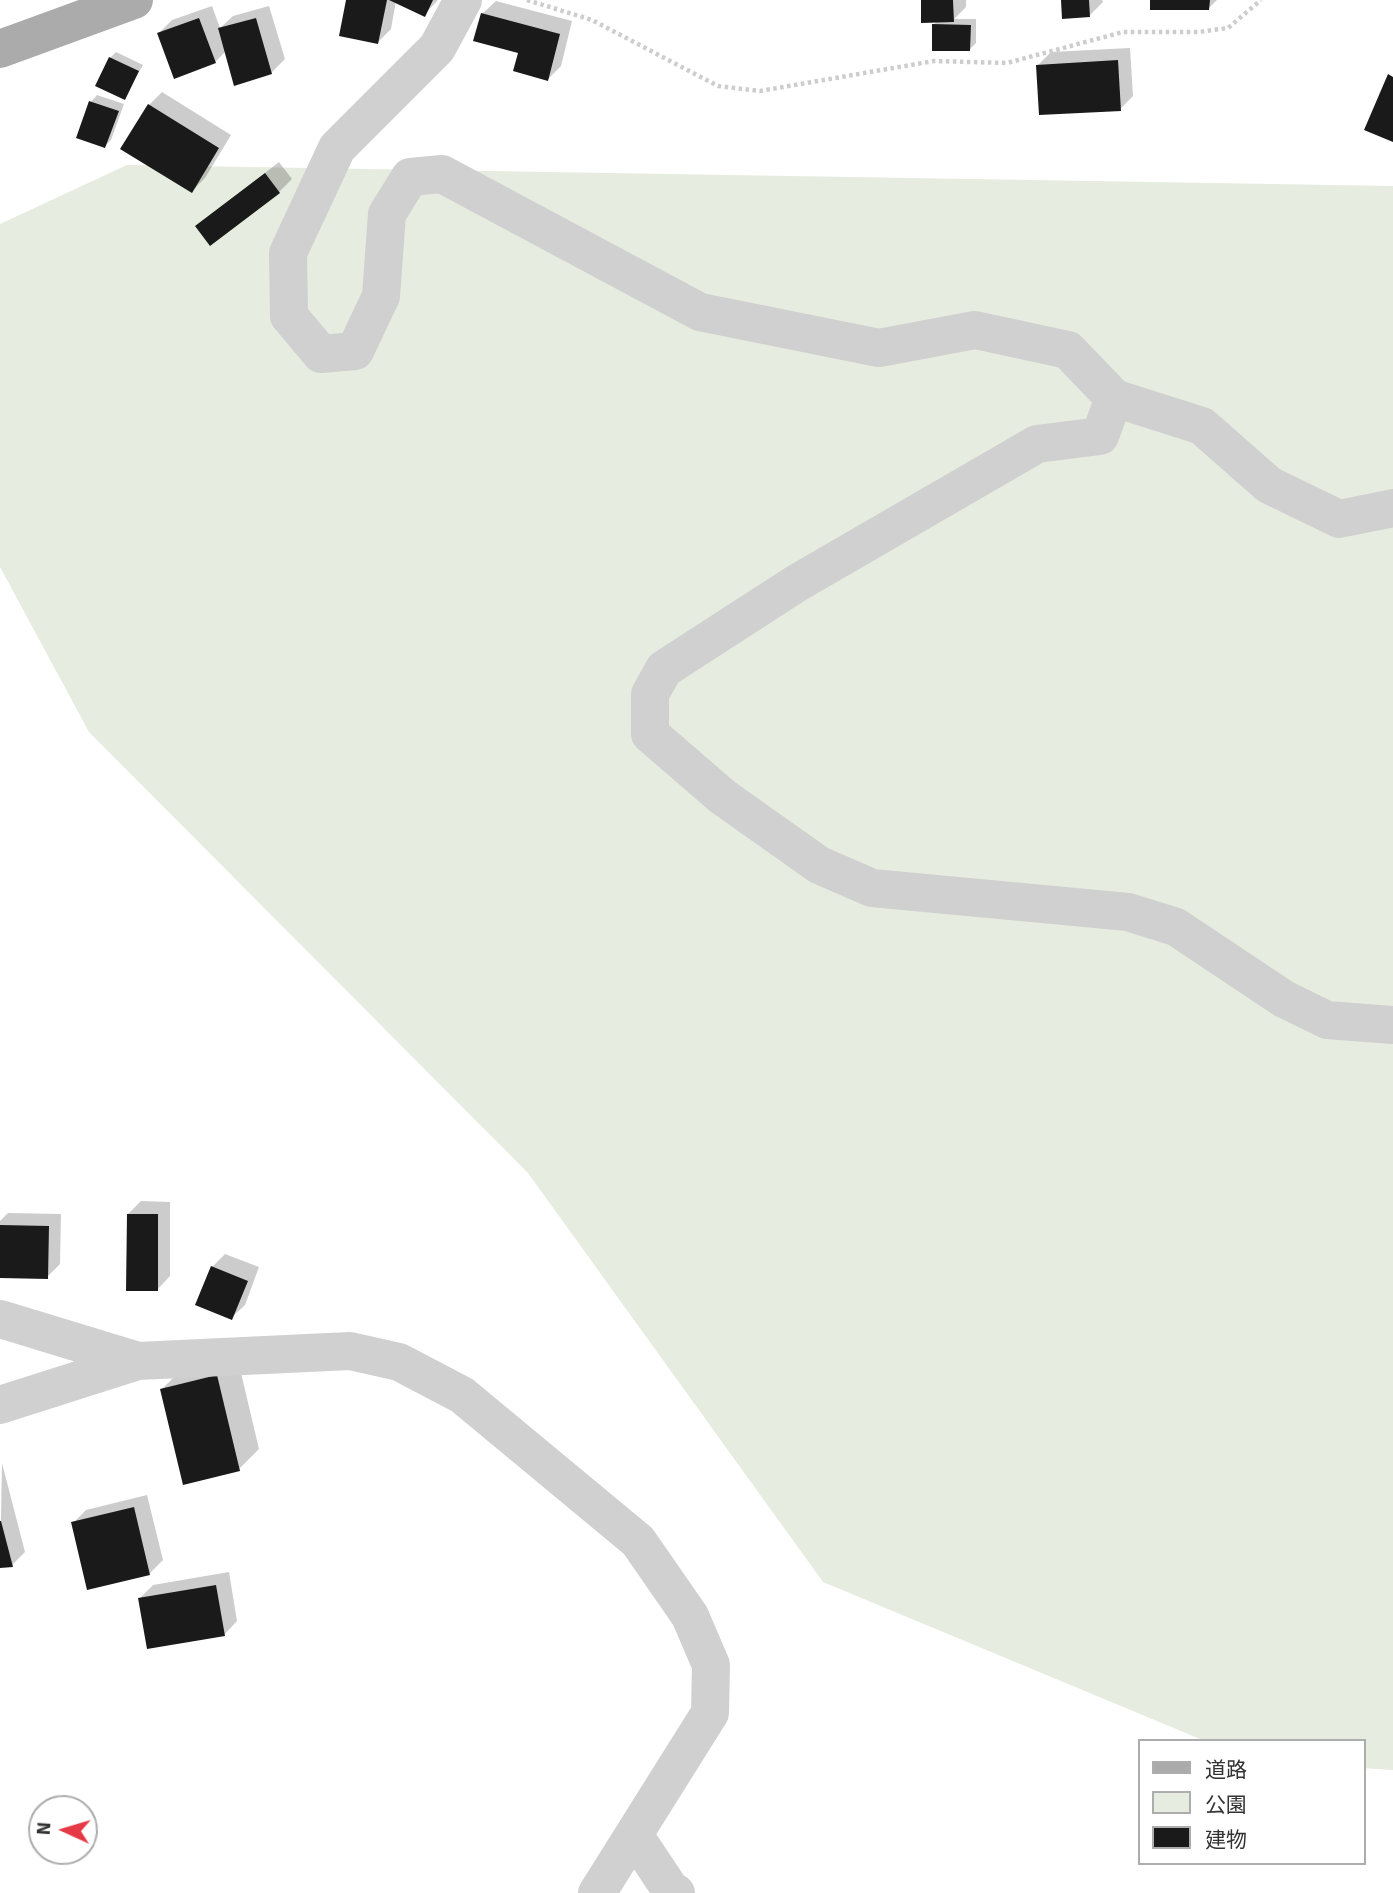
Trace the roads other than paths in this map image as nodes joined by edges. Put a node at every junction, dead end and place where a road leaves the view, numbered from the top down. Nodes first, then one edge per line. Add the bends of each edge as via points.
1 (134, 0) edge
2 (463, 0) edge
3 (0, 49) edge
4 (1114, 398) junction
5 (1393, 508) edge
6 (1393, 1025) edge
7 (0, 1319) edge
8 (138, 1361) junction
9 (0, 1405) edge
10 (634, 1835) junction
11 (597, 1893) edge
12 (676, 1893) edge

1 - 3 main road
2 - 4 street via 437,48 337,148 288,253 289,316 321,354 355,351 381,296 387,214 410,177 442,174 700,312 879,348 975,330 1068,350
4 - 5 street via 1202,426 1269,485 1339,519
4 - 6 street via 1100,436 1037,444 797,583 664,669 650,694 650,734 723,797 818,865 872,888 1128,912 1176,927 1284,999 1327,1020
7 - 8 street
8 - 9 street
8 - 10 street via 350,1351 399,1362 462,1395 638,1541 690,1616 711,1665 710,1713
10 - 11 street
10 - 12 street

